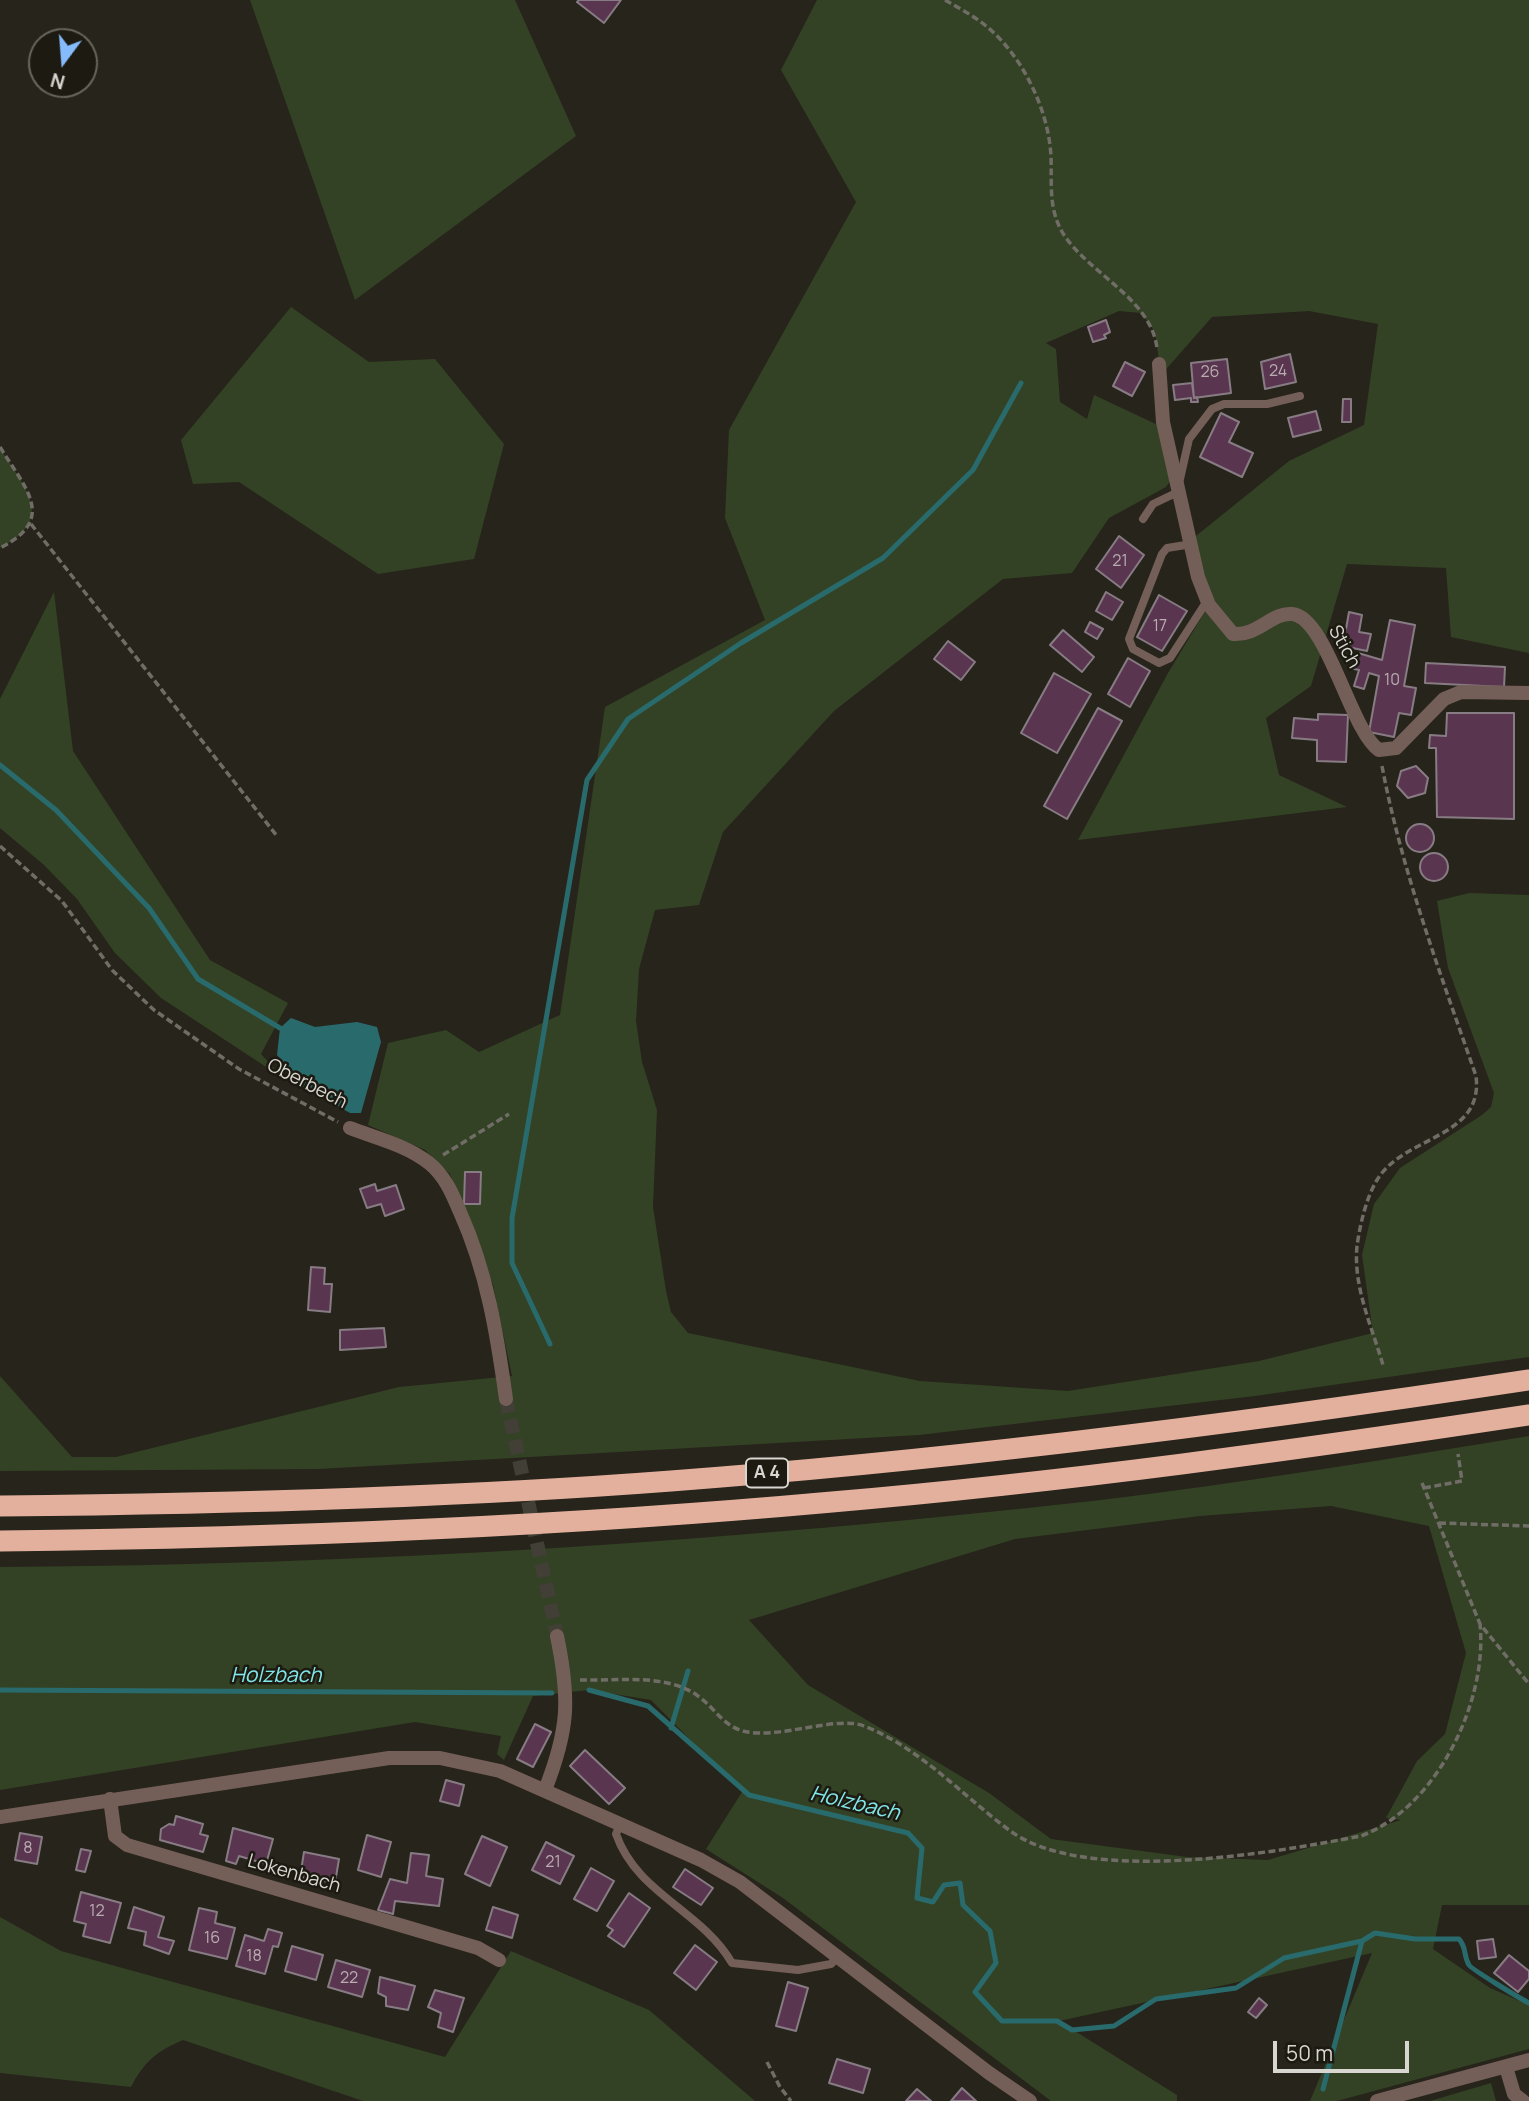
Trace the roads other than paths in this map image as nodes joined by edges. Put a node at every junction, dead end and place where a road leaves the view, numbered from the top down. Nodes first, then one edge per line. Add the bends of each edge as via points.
1 (1159, 364) road end
2 (1300, 396) dead end
3 (1178, 489) junction
4 (1143, 519) dead end
5 (1192, 544) junction
6 (1207, 601) junction
7 (1529, 693) edge
8 (350, 1128) road end
9 (1529, 1380) edge
10 (506, 1399) tunnel mouth
11 (1529, 1415) edge
12 (0, 1506) edge
13 (0, 1541) edge
14 (556, 1636) tunnel mouth
15 (545, 1790) junction
16 (110, 1799) junction
17 (0, 1817) edge
18 (620, 1824) junction
19 (838, 1955) junction
20 (499, 1961) dead end
21 (1529, 2060) edge
22 (1506, 2067) junction
23 (1030, 2101) edge
24 (1377, 2101) edge
25 (1524, 2101) edge

1 - 3 street, Stich via 1163,422
2 - 3 lane via 1212,409 1189,439
3 - 4 lane via 1153,504
3 - 5 street, Stich
5 - 6 street, Stich
5 - 6 lane via 1167,548 1162,554 1129,639 1133,649 1159,663 1170,658
6 - 7 street, Stich via 1233,634 1246,635 1280,616 1292,614 1306,620 1345,688 1367,743 1379,750 1396,748 1444,698 1461,692
8 - 10 street, Oberbech via 402,1148 445,1178 474,1243 495,1322
9 - 12 highway, A 4 via 1250,1422 671,1481 213,1504
11 - 13 highway, A 4 via 1161,1467 821,1503 506,1526 215,1539
14 - 15 street via 566,1680 566,1724
15 - 16 street via 488,1767 419,1757
15 - 18 street
16 - 17 street
16 - 20 street, Lokenbach via 115,1836 127,1845 478,1948
18 - 19 street via 740,1882
18 - 19 lane via 619,1844 637,1869 671,1903 707,1928 732,1964 798,1970 831,1965
19 - 23 street
21 - 22 street
22 - 24 street
22 - 25 street via 1514,2094

